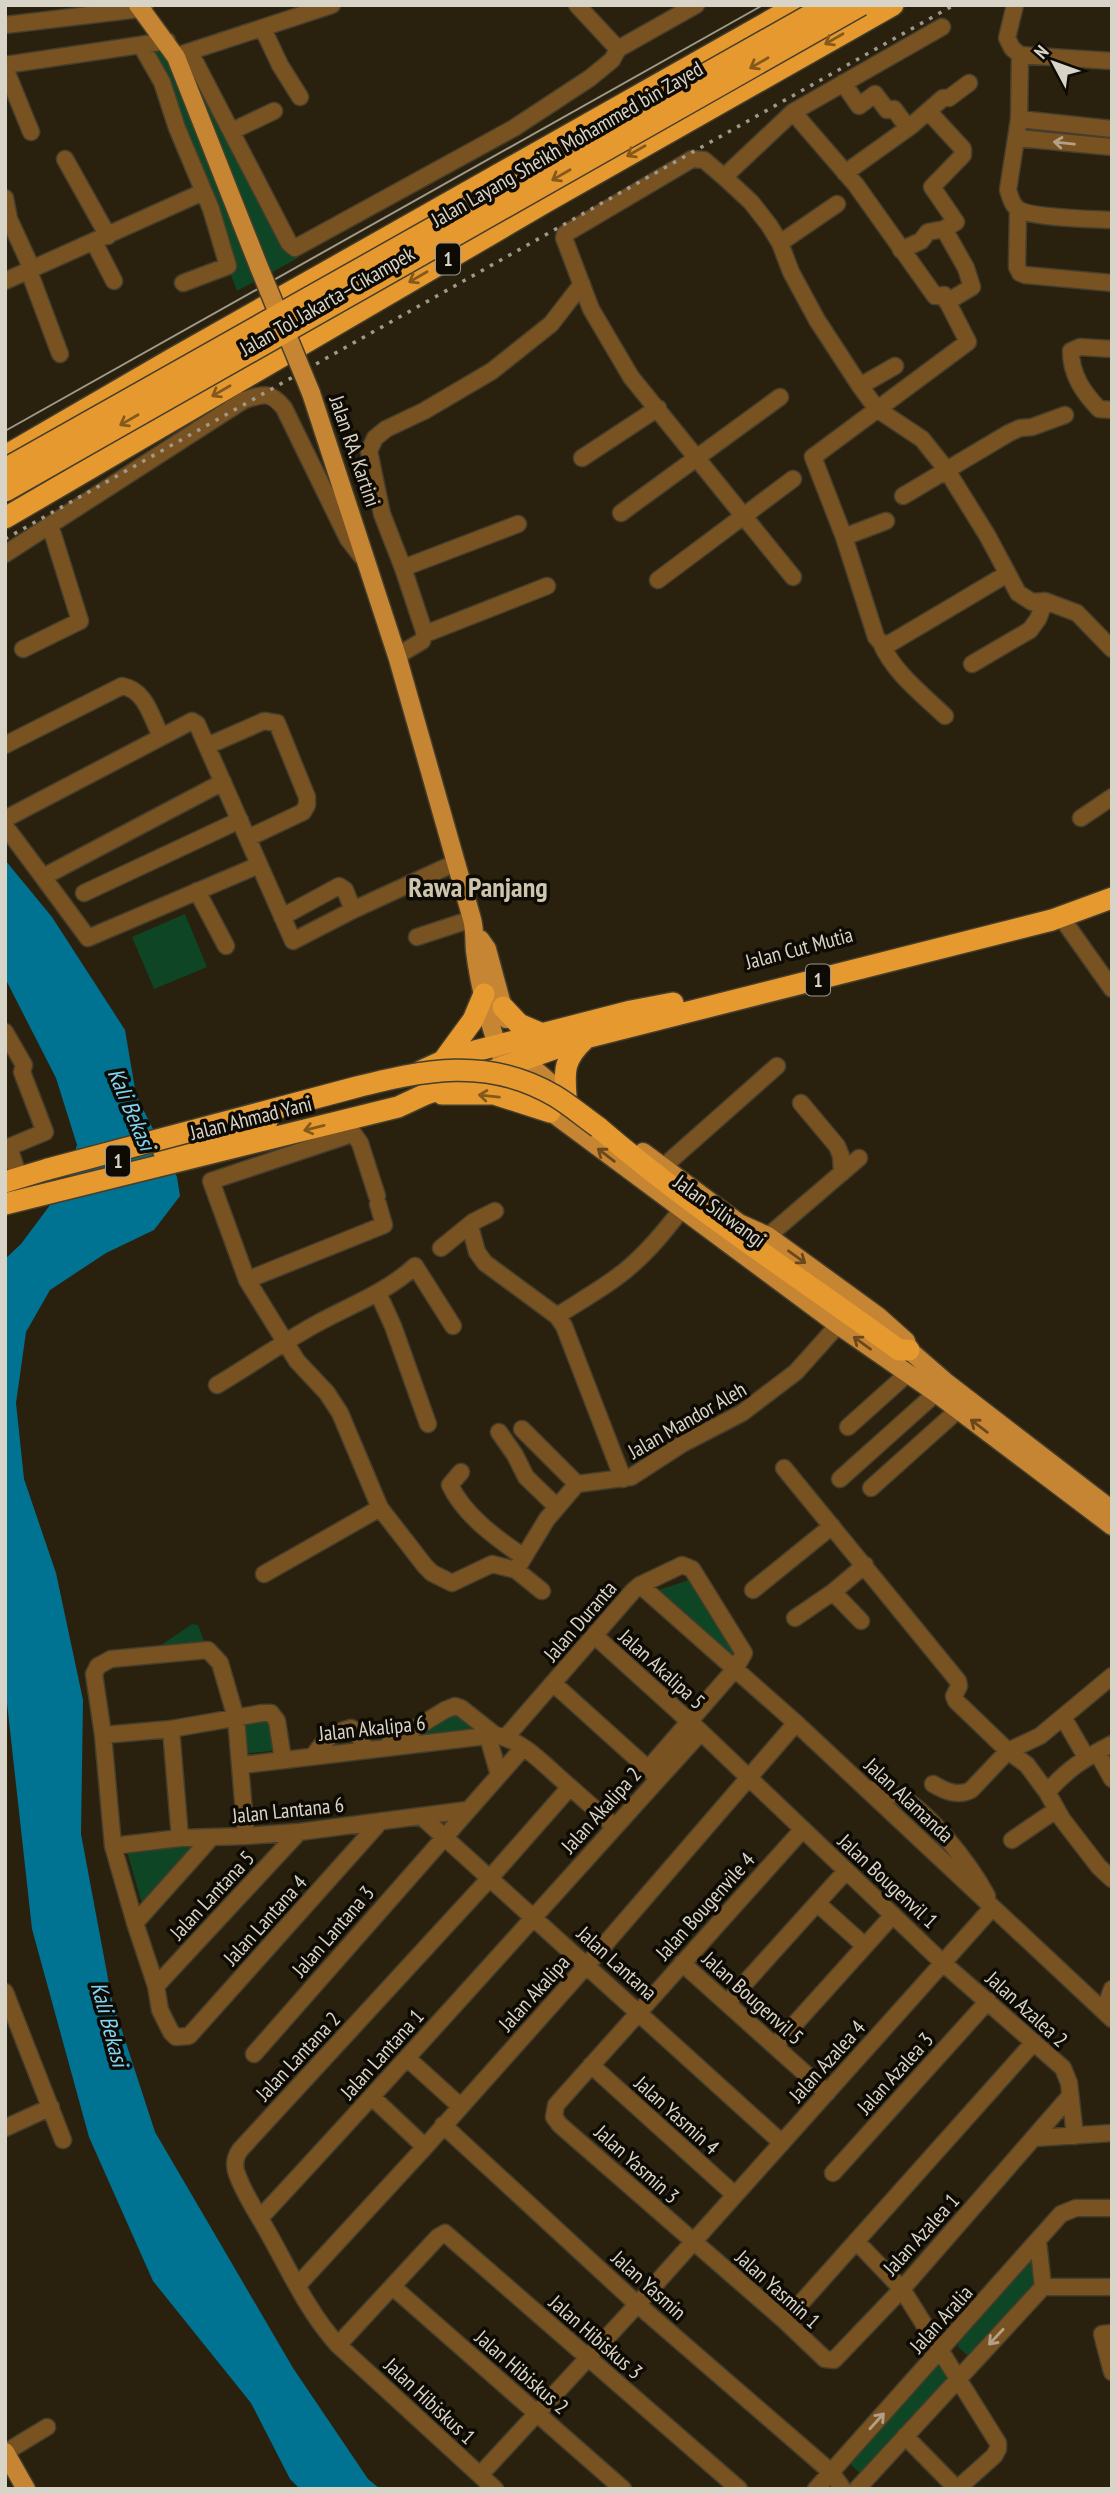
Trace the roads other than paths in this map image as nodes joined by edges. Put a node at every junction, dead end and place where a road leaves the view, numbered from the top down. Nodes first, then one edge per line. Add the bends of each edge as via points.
1 (332, 5) edge
2 (577, 5) edge
3 (696, 5) edge
4 (798, 5) edge
5 (828, 5) edge
6 (861, 5) edge
7 (893, 5) edge
8 (1015, 5) edge
9 (141, 6) edge
10 (672, 11) edge
11 (5, 25) edge
12 (942, 27) dead end
13 (262, 29) junction
14 (142, 47) junction
15 (618, 49) junction
16 (178, 50) junction
17 (1020, 55) junction
18 (1112, 61) edge
19 (5, 67) edge
20 (844, 83) junction
21 (969, 83) dead end
22 (300, 97) dead end
23 (274, 111) dead end
24 (928, 111) junction
25 (793, 113) junction
26 (1019, 119) junction
27 (908, 128) junction
28 (1112, 129) edge
29 (232, 131) junction
30 (31, 132) dead end
31 (1017, 138) junction
32 (1112, 148) edge
33 (65, 159) dead end
34 (845, 173) junction
35 (724, 177) junction
36 (203, 192) junction
37 (5, 198) edge
38 (837, 204) dead end
39 (1018, 210) junction
40 (1112, 220) edge
41 (944, 229) junction
42 (101, 239) junction
43 (780, 243) junction
44 (901, 250) junction
45 (30, 270) junction
46 (5, 281) edge
47 (114, 281) dead end
48 (183, 283) dead end
49 (1112, 283) edge
50 (582, 284) junction
51 (947, 302) junction
52 (1112, 349) edge
53 (60, 355) dead end
54 (895, 366) dead end
55 (860, 386) junction
56 (780, 397) dead end
57 (658, 408) junction
58 (877, 409) junction
59 (1112, 410) edge
60 (1065, 415) dead end
61 (5, 456) edge
62 (582, 458) dead end
63 (696, 458) junction
64 (946, 468) junction
65 (5, 469) edge
66 (793, 479) dead end
67 (5, 491) edge
68 (903, 496) dead end
69 (621, 513) dead end
70 (743, 516) junction
71 (5, 518) edge
72 (886, 521) dead end
73 (518, 524) dead end
74 (50, 525) junction
75 (844, 537) junction
76 (5, 554) edge
77 (404, 568) junction
78 (371, 569) junction
79 (1007, 574) junction
80 (793, 577) dead end
81 (658, 580) dead end
82 (547, 586) dead end
83 (1045, 601) junction
84 (425, 634) junction
85 (881, 643) junction
86 (23, 649) dead end
87 (1112, 649) edge
88 (397, 656) junction
89 (972, 664) dead end
90 (944, 716) dead end
91 (161, 736) junction
92 (5, 745) edge
93 (207, 746) junction
94 (223, 782) junction
95 (1112, 797) edge
96 (1082, 818) dead end
97 (5, 819) edge
98 (240, 820) junction
99 (5, 826) edge
100 (248, 838) junction
101 (455, 863) junction
102 (259, 865) junction
103 (43, 877) junction
104 (1112, 889) edge
105 (198, 891) junction
106 (84, 893) dead end
107 (1112, 898) edge
108 (353, 910) junction
109 (282, 917) junction
110 (1061, 917) junction
111 (474, 926) junction
112 (417, 937) dead end
113 (226, 946) dead end
114 (1112, 989) edge
115 (484, 994) junction
116 (503, 1007) junction
117 (5, 1032) edge
118 (542, 1034) junction
119 (586, 1038) junction
120 (505, 1043) junction
121 (443, 1061) junction
122 (515, 1063) junction
123 (777, 1066) dead end
124 (426, 1094) junction
125 (570, 1099) junction
126 (801, 1104) dead end
127 (553, 1114) junction
128 (348, 1126) junction
129 (190, 1151) junction
130 (859, 1158) dead end
131 (663, 1167) junction
132 (842, 1173) junction
133 (48, 1180) junction
134 (10, 1183) edge
135 (5, 1204) edge
136 (681, 1210) junction
137 (495, 1212) dead end
138 (470, 1226) junction
139 (768, 1236) junction
140 (441, 1248) dead end
141 (247, 1280) junction
142 (378, 1293) junction
143 (557, 1316) junction
144 (838, 1325) junction
145 (453, 1326) dead end
146 (286, 1342) junction
147 (909, 1350) junction
148 (906, 1375) junction
149 (217, 1385) dead end
150 (941, 1388) junction
151 (958, 1410) junction
152 (428, 1424) dead end
153 (848, 1427) dead end
154 (523, 1429) dead end
155 (499, 1432) dead end
156 (784, 1468) dead end
157 (461, 1472) dead end
158 (623, 1479) junction
159 (840, 1479) dead end
160 (577, 1484) junction
161 (871, 1488) dead end
162 (1106, 1506) edge
163 (557, 1507) junction
164 (380, 1508) junction
165 (832, 1526) junction
166 (1112, 1526) edge
167 (520, 1564) junction
168 (865, 1565) junction
169 (264, 1574) dead end
170 (640, 1585) junction
171 (753, 1590) dead end
172 (542, 1591) dead end
173 (832, 1592) junction
174 (795, 1618) dead end
175 (862, 1622) dead end
176 (594, 1636) junction
177 (744, 1650) joint
178 (735, 1669) junction
179 (1112, 1676) edge
180 (554, 1684) junction
181 (1063, 1717) junction
182 (236, 1718) junction
183 (796, 1723) junction
184 (695, 1727) junction
185 (171, 1729) junction
186 (103, 1735) junction
187 (496, 1736) junction
188 (386, 1747) junction
189 (523, 1748) junction
190 (365, 1749) junction
191 (1008, 1751) junction
192 (1098, 1751) edge
193 (314, 1755) junction
194 (283, 1759) junction
195 (242, 1765) junction
196 (653, 1774) junction
197 (499, 1775) junction
198 (748, 1778) junction
199 (1112, 1779) edge
200 (933, 1784) dead end
201 (570, 1787) junction
202 (1047, 1792) junction
203 (467, 1810) junction
204 (1056, 1810) junction
205 (422, 1816) junction
206 (381, 1821) junction
207 (348, 1826) junction
208 (614, 1826) junction
209 (803, 1829) junction
210 (299, 1832) junction
211 (270, 1835) junction
212 (246, 1836) junction
213 (444, 1836) junction
214 (180, 1838) junction
215 (211, 1838) junction
216 (1012, 1840) dead end
217 (113, 1846) junction
218 (357, 1849) junction
219 (280, 1852) junction
220 (846, 1871) junction
221 (490, 1878) junction
222 (1112, 1879) edge
223 (818, 1904) junction
224 (992, 1908) junction
225 (893, 1915) junction
226 (534, 1917) junction
227 (135, 1923) junction
228 (865, 1946) junction
229 (682, 1963) junction
230 (943, 1963) junction
231 (587, 1965) junction
232 (156, 1986) junction
233 (5, 1992) edge
234 (1089, 1999) junction
235 (1110, 1999) edge
236 (988, 2001) junction
237 (727, 2003) junction
238 (639, 2012) junction
239 (1112, 2019) edge
240 (1034, 2042) junction
241 (775, 2046) junction
242 (254, 2054) dead end
243 (407, 2058) junction
244 (591, 2065) junction
245 (827, 2092) junction
246 (1070, 2096) junction
247 (372, 2098) junction
248 (51, 2106) junction
249 (460, 2106) junction
250 (554, 2117) joint
251 (443, 2126) junction
252 (5, 2128) edge
253 (1112, 2133) edge
254 (1075, 2136) junction
255 (1035, 2138) junction
256 (63, 2140) dead end
257 (782, 2143) junction
258 (425, 2147) junction
259 (832, 2172) dead end
260 (735, 2195) junction
261 (1112, 2208) edge
262 (260, 2218) junction
263 (856, 2241) junction
264 (1038, 2241) junction
265 (693, 2242) junction
266 (298, 2285) junction
267 (393, 2287) junction
268 (1042, 2287) junction
269 (1112, 2287) edge
270 (902, 2288) junction
271 (637, 2304) junction
272 (785, 2321) junction
273 (1112, 2333) edge
274 (338, 2345) junction
275 (940, 2351) junction
276 (588, 2358) junction
277 (838, 2358) joint
278 (1112, 2372) edge
279 (959, 2377) junction
280 (537, 2413) junction
281 (47, 2427) dead end
282 (905, 2436) junction
283 (5, 2452) edge
284 (831, 2472) junction
285 (480, 2475) junction
286 (728, 2485) edge
287 (26, 2489) edge
288 (495, 2489) edge
289 (623, 2489) edge
290 (816, 2489) edge
291 (843, 2489) edge
292 (857, 2489) edge
293 (957, 2489) edge

1 - 13 street
2 - 15 street
3 - 10 street
4 - 61 highway, Jalan Tol Jakarta–Cikampek / 1
5 - 65 highway, Jalan Layang Sheikh Mohammed bin Zayed / 1, bridge
6 -> 67 highway, Jalan Layang Sheikh Mohammed bin Zayed / 1, bridge
7 -> 71 highway, Jalan Tol Jakarta–Cikampek / 1
8 - 17 street via 1007,38
9 - 11 street
9 - 16 main road, Jalan RA. Kartini
10 - 15 street
12 - 20 street
13 - 16 street
13 - 22 street
14 - 16 street
14 - 19 street
14 - 36 street via 162,82
15 - 29 street via 601,69 514,128 295,248
16 - 29 street
16 - 78 main road, Jalan RA. Kartini, bridge via 259,267 312,393
17 - 18 street
17 - 26 street
19 - 30 street
20 - 25 street
20 - 27 street via 859,106 875,94
21 - 24 street
23 - 29 street
24 - 27 street
24 - 41 street via 963,149 963,155 932,187 956,222
25 - 34 street
25 - 35 street
26 - 28 street
26 - 31 street
27 - 34 street
32 -> 31 street
31 - 39 street via 1008,190
33 - 42 street
34 - 44 street
35 - 43 street via 751,202
35 - 50 street via 704,160 692,159 565,234
36 - 42 street
36 - 48 street via 228,266
37 - 45 street
38 - 43 street
39 - 40 street
39 - 49 street via 1020,272
41 - 44 street via 928,232 921,241
41 - 51 street via 972,287
42 - 45 street
42 - 47 street
43 - 55 street via 817,320
44 - 51 street via 934,296 944,295
45 - 46 street
45 - 53 street
50 - 57 street via 591,309 631,377
50 - 77 street via 551,324 492,371 375,438 369,451 382,514
51 - 58 street via 968,342
52 - 59 street via 1080,347 1071,351 1082,391 1099,409
54 - 55 street
55 - 58 street
56 - 63 street
57 - 62 street
57 - 63 street
58 - 64 street via 922,439
58 - 75 street via 813,457
60 - 64 street via 1020,428
63 - 69 street
63 - 70 street
64 - 68 street
64 - 79 street
66 - 70 street
70 - 80 street
70 - 81 street
72 - 75 street
73 - 77 street
74 - 76 street
74 - 78 street via 244,400 263,394 276,398 284,408 348,538
74 - 86 street via 80,621
75 - 85 street
77 - 84 street
78 - 88 main road, Jalan RA. Kartini
79 - 83 street via 1018,593 1032,602
79 - 85 street via 889,644
82 - 84 street
83 - 87 street via 1077,613
83 - 89 street via 1035,625
84 - 88 street via 422,641
85 - 90 street via 898,671
88 - 101 main road, Jalan RA. Kartini
91 - 92 street via 140,693 122,686
91 - 93 street via 192,721
91 - 97 street
93 - 94 street
93 - 100 street via 264,721 277,723 307,805 303,812
94 - 98 street
94 - 103 street
95 - 96 street
98 - 100 street
98 - 106 street
99 - 103 street
100 - 102 street
101 - 108 street
101 - 111 main road, Jalan RA. Kartini
102 - 105 street
102 - 109 street
103 - 105 street via 88,938
104 - 118 highway, Jalan Cut Mutia / 1 via 722,993
105 - 113 street
107 - 110 highway, Jalan Cut Mutia / 1
108 - 109 street via 339,886
108 - 109 street via 293,942
110 - 114 street
110 - 119 highway, Jalan Cut Mutia / 1
111 - 112 street
111 - 115 main road, Jalan RA. Kartini
111 - 116 main road, Jalan RA. Kartini via 487,949
115 - 120 main road, Jalan RA. Kartini
115 - 121 highway via 473,1020
116 - 118 highway via 519,1024
116 - 120 main road, Jalan RA. Kartini
117 - 134 street via 24,1065 22,1072 45,1132 9,1147
118 - 120 highway, Jalan Cut Mutia / 1
119 - 122 highway, Jalan Cut Mutia / 1
119 - 125 highway via 572,1051 566,1065
120 - 121 highway, Jalan Ahmad Yani / 1
120 - 122 main road, Jalan Siliwangi
121 - 129 highway, Jalan Ahmad Yani / 1 via 393,1083
122 - 124 highway, Jalan Ahmad Yani / 1
122 - 125 main road, Jalan Siliwangi
122 - 127 main road, Jalan Siliwangi via 516,1084
123 - 131 street
127 -> 124 highway via 494,1094
124 - 128 highway, Jalan Ahmad Yani / 1
125 - 127 main road
125 - 131 main road, Jalan Siliwangi
126 - 132 street via 836,1146
136 -> 127 main road, Jalan Siliwangi
128 -> 129 highway, Jalan Ahmad Yani / 1
128 - 141 street via 360,1143 383,1225
128 - 141 street via 346,1136 211,1181
129 - 133 highway, Jalan Ahmad Yani / 1
130 - 132 street
131 - 139 main road, Jalan Siliwangi via 740,1223
132 - 139 street
133 - 134 highway
133 - 135 highway, Jalan Ahmad Yani / 1
133 - 147 highway, bridge via 397,1076 469,1069 504,1073 556,1096 720,1223 899,1350
136 - 143 street via 636,1262
136 - 144 main road, Jalan Siliwangi
137 - 138 street
138 - 140 street
138 - 143 street via 485,1263
139 -> 147 main road, Jalan Siliwangi via 878,1316 906,1341
141 - 146 street
142 - 145 street via 415,1266
142 - 146 street
142 - 152 street
143 - 158 street via 572,1340
148 -> 144 main road, Jalan Siliwangi
144 - 158 street, Jalan Mandor Aleh via 796,1372 764,1399
146 - 149 street
146 - 164 street via 340,1413
147 - 150 main road, Jalan Siliwangi
148 - 150 main road, Jalan Siliwangi
148 - 153 street
150 - 151 main road
150 - 159 street
150 - 162 main road
151 - 161 street
162 -> 151 main road
154 - 160 street
155 - 163 street via 526,1477
156 - 165 street
157 - 167 street via 450,1485 453,1492
158 - 160 street, Jalan Mandor Aleh
160 - 163 street
162 - 166 main road
163 - 167 street
164 - 167 street via 432,1573 452,1583 492,1564
164 - 169 street
165 - 168 street
165 - 171 street
167 - 172 street
168 - 173 street
168 - 191 street via 958,1681 956,1701
170 - 176 street, Jalan Duranta
170 - 177 street, Jalan Duranta via 687,1565
170 - 178 street
173 - 174 street
173 - 175 street
176 - 180 street, Jalan Duranta
176 - 184 street, Jalan Akalipa 5
177 - 178 street, Jalan Akalipa 2
178 - 183 street
178 - 184 street, Jalan Akalipa 2
179 - 181 street
180 - 187 street, Jalan Duranta
180 - 196 street
181 - 191 street via 1040,1736
181 - 192 street
182 - 185 street
182 - 186 street via 220,1663 208,1650 111,1659 94,1674
182 - 194 street via 262,1713 275,1716
182 - 195 street
183 - 198 street, Jalan Akalipa
183 - 224 street, Jalan Alamanda via 867,1789 897,1795 947,1838
184 - 196 street, Jalan Akalipa 2
184 - 198 street, Jalan Akalipa 5
185 - 186 street
185 - 214 street
186 - 217 street
187 - 188 street, Jalan Akalipa 6
187 - 188 street via 455,1706
187 - 189 street
187 - 197 street
188 - 190 street, Jalan Akalipa 6
189 - 197 street, Jalan Lantana 3
189 - 201 street
190 - 193 street, Jalan Akalipa 6
190 - 193 street via 358,1732 351,1728 330,1736
191 - 200 street via 967,1792 949,1792
191 - 202 street via 1027,1765
192 - 199 street
192 - 202 street via 1067,1770
193 - 194 street, Jalan Akalipa 6
194 - 195 street, Jalan Akalipa 6
195 - 212 street
196 - 208 street, Jalan Akalipa 2
197 - 203 street, Jalan Lantana 3
198 - 209 street, Jalan Bougenvil 1
198 - 231 street, Jalan Akalipa
201 - 208 street
201 - 221 street, Jalan Lantana 2
202 - 204 street
203 - 205 street, Jalan Lantana 6
203 - 213 street, Jalan Lantana 3
204 - 216 street
204 - 222 street
205 - 206 street, Jalan Lantana 6
205 - 213 street, Jalan Lantana
206 - 207 street, Jalan Lantana 6
206 - 218 street, Jalan Lantana 4
207 - 210 street, Jalan Lantana 6
207 - 218 street
208 - 226 street, Jalan Akalipa 2
209 - 220 street, Jalan Bougenvil 1
209 - 229 street, Jalan Bougenvile 4
210 - 211 street, Jalan Lantana 6
210 - 219 street, Jalan Lantana 5
211 - 212 street, Jalan Lantana 6
211 - 219 street
212 - 215 street, Jalan Lantana 6
213 - 221 street, Jalan Lantana
213 - 242 street, Jalan Lantana 3
214 - 215 street, Jalan Lantana 6
214 - 217 street, Jalan Lantana 6
215 - 227 street
217 - 227 street
218 - 232 street, Jalan Lantana 4 via 189,2036 176,2037 163,2019
219 - 232 street, Jalan Lantana 5
220 - 223 street
220 - 225 street, Jalan Bougenvil 1
221 - 226 street, Jalan Lantana
221 - 262 street, Jalan Lantana 2 via 240,2150 237,2173
223 - 228 street
223 - 237 street
224 - 230 street, Jalan Azalea 4
224 - 234 street
225 - 228 street
225 - 230 street, Jalan Bougenvil 1
226 - 231 street, Jalan Lantana
226 - 243 street, Jalan Lantana 1
227 - 232 street
228 - 241 street
229 - 237 street, Jalan Bougenvil 5
229 - 238 street, Jalan Bougenvile 4
230 - 236 street, Jalan Azalea 2
230 - 245 street, Jalan Azalea 4
231 - 238 street, Jalan Lantana
231 - 249 street, Jalan Akalipa
233 - 248 street
234 - 235 street
234 - 239 street
236 - 240 street, Jalan Azalea 2
236 - 259 street, Jalan Azalea 3
237 - 241 street, Jalan Bougenvil 5
238 - 244 street, Jalan Bougenvile 4
238 - 257 street, Jalan Lantana
240 - 246 street, Jalan Azalea 2 via 1067,2074
240 - 263 street
241 - 245 street, Jalan Bougenvil 5
243 - 247 street, Jalan Lantana 1
243 - 249 street
244 - 250 street, Jalan Bougenvile 4 via 556,2105
244 - 260 street, Jalan Yasmin 4
245 - 257 street, Jalan Azalea 4
246 - 254 street, Jalan Azalea 2
246 - 255 street, Jalan Azalea 1
247 - 258 street
247 - 262 street, Jalan Lantana 1
248 - 252 street
248 - 256 street
249 - 251 street, Jalan Akalipa
250 - 265 street, Jalan Yasmin 3
251 - 258 street, Jalan Akalipa
251 - 271 street, Jalan Yasmin
253 - 254 street
254 - 255 street
255 - 270 street, Jalan Azalea 1
257 - 260 street, Jalan Azalea 4
258 - 266 street, Jalan Akalipa
260 - 265 street, Jalan Azalea 4
261 - 264 street, Jalan Aralia via 1068,2210
262 - 266 street, Jalan Lantana 2
263 - 270 street
263 - 272 street
264 - 268 street
264 - 275 street, Jalan Aralia
265 - 271 street, Jalan Azalea 4
265 - 272 street, Jalan Yasmin 1
266 - 274 street, Jalan Hibiskus 1 via 314,2317
267 - 274 street
267 - 276 street, Jalan Hibiskus 3 via 438,2236 445,2234
267 - 280 street, Jalan Hibiskus 2
268 - 269 street
268 -> 279 street
270 - 275 street
270 - 277 street, Jalan Azalea 1
271 - 276 street, Jalan Azalea 4
271 - 284 street, Jalan Yasmin
272 - 277 street, Jalan Yasmin 1 via 825,2359
273 - 278 street via 1102,2334
274 - 285 street, Jalan Hibiskus 1
275 - 279 street
284 -> 275 street, Jalan Aralia
276 - 280 street, Jalan Azalea 4
276 - 286 street, Jalan Hibiskus 3
279 - 282 street
279 - 293 street via 998,2449
280 - 285 street, Jalan Azalea 4
280 - 289 street, Jalan Hibiskus 2
281 - 283 street
282 - 292 street
282 - 293 street
283 - 287 main road
284 - 290 street, Jalan Aralia
284 - 291 street, Jalan Yasmin
285 - 288 street, Jalan Hibiskus 1

